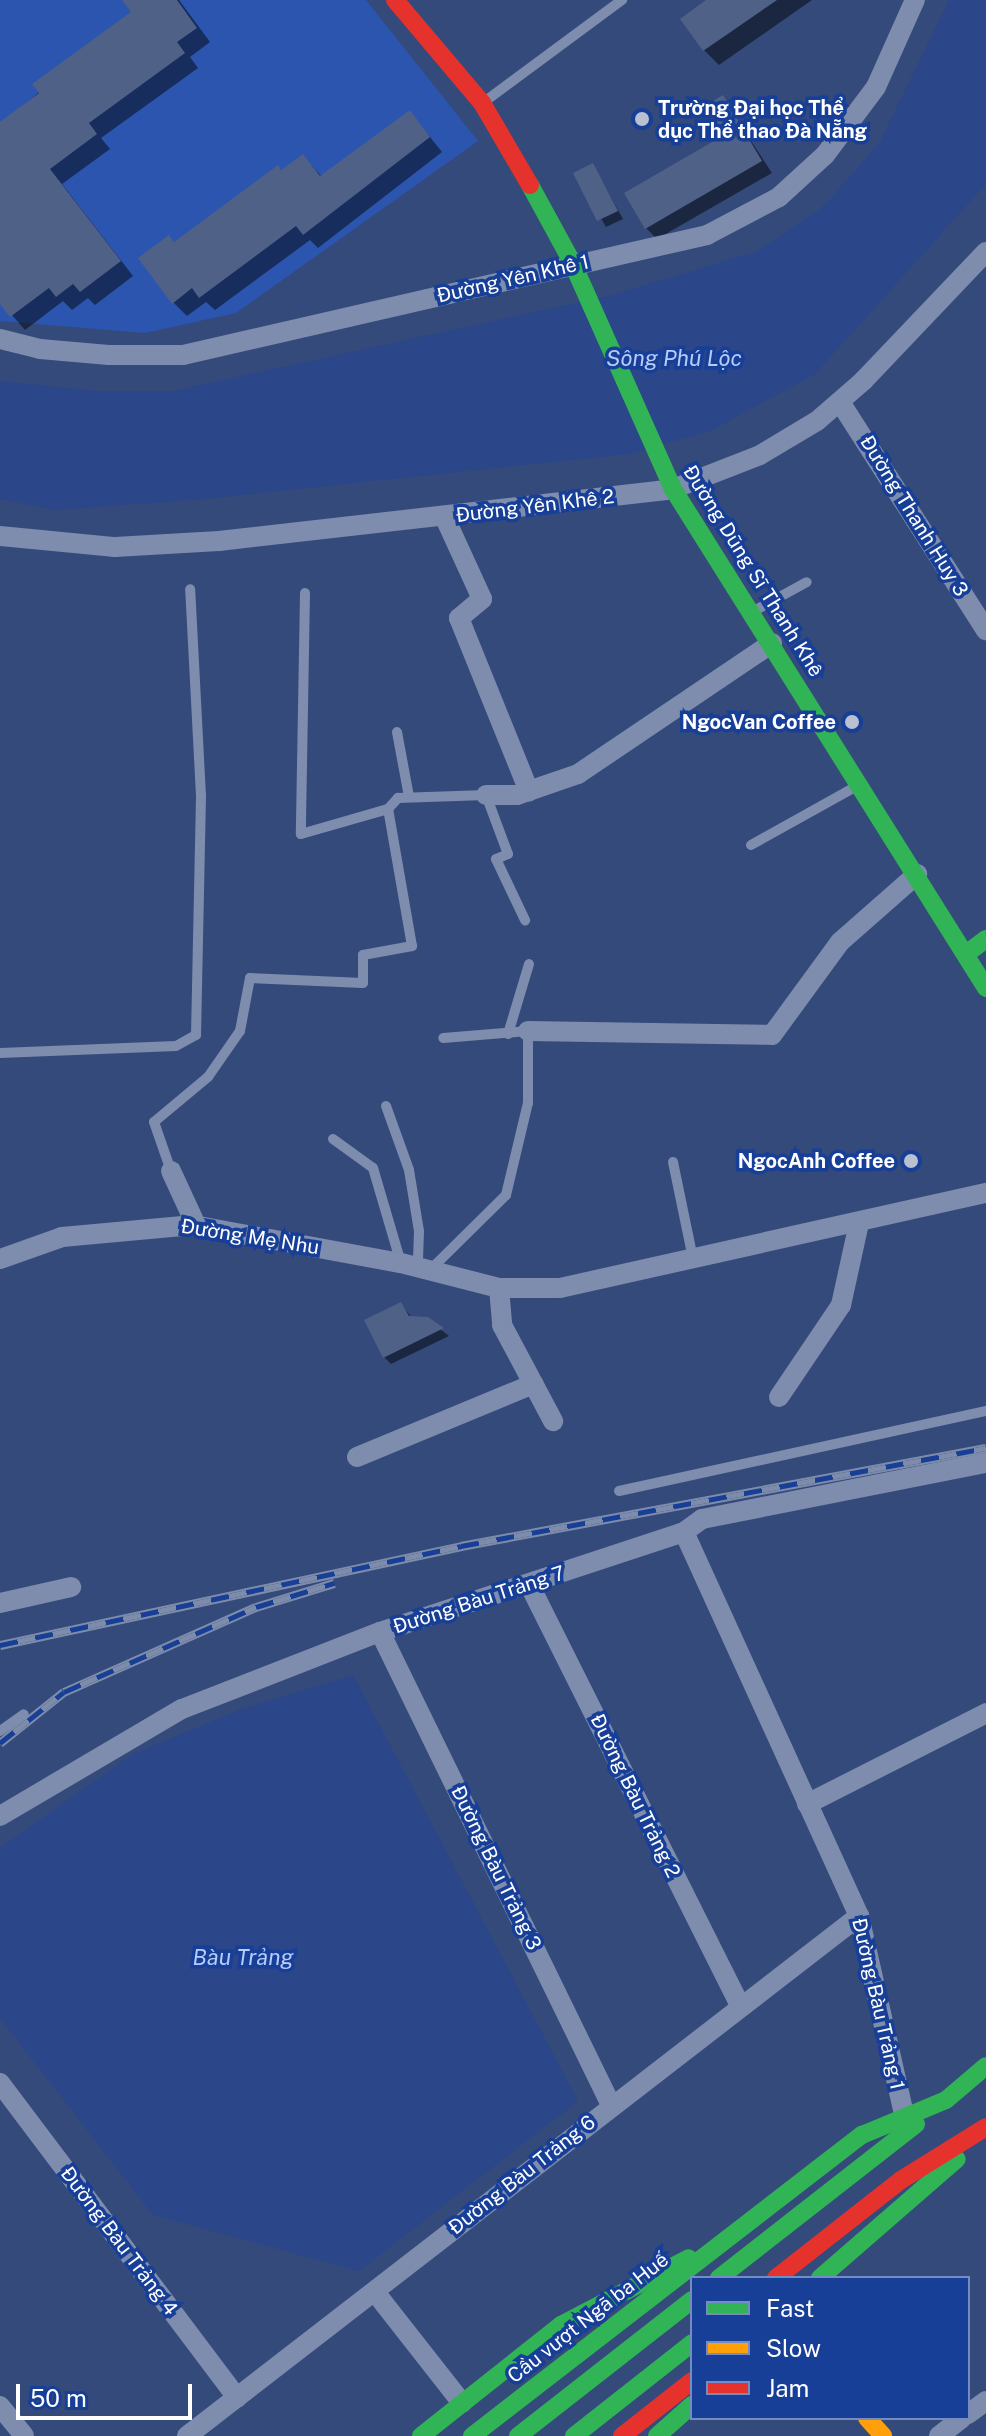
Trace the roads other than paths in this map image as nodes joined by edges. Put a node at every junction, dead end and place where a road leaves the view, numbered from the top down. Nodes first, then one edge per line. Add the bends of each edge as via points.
1 (395, 0) edge
2 (622, 0) edge
3 (915, 0) edge
4 (482, 103) junction
5 (986, 252) edge
6 (572, 262) junction
7 (0, 339) edge
8 (840, 402) junction
9 (673, 489) junction
10 (445, 518) junction
11 (0, 536) edge
12 (807, 582) dead end
13 (190, 589) dead end
14 (305, 593) dead end
15 (752, 612) junction
16 (986, 630) edge
17 (772, 643) junction
18 (397, 732) dead end
19 (860, 784) junction
20 (529, 791) junction
21 (486, 795) junction
22 (409, 797) junction
23 (388, 809) junction
24 (751, 845) dead end
25 (917, 874) junction
26 (525, 920) dead end
27 (986, 939) edge
28 (966, 954) junction
29 (529, 964) dead end
30 (986, 988) edge
31 (518, 1032) junction
32 (443, 1038) dead end
33 (0, 1053) edge
34 (386, 1106) dead end
35 (333, 1139) dead end
36 (673, 1162) dead end
37 (171, 1171) joint
38 (986, 1193) edge
39 (859, 1223) junction
40 (196, 1225) junction
41 (0, 1259) edge
42 (694, 1261) junction
43 (416, 1268) junction
44 (499, 1288) junction
45 (533, 1384) junction
46 (779, 1397) dead end
47 (986, 1411) edge
48 (553, 1421) dead end
49 (357, 1457) dead end
50 (986, 1463) edge
51 (619, 1491) dead end
52 (684, 1532) junction
53 (530, 1586) junction
54 (71, 1587) dead end
55 (0, 1603) edge
56 (380, 1632) junction
57 (986, 1713) edge
58 (24, 1714) dead end
59 (0, 1731) edge
60 (807, 1804) junction
61 (0, 1816) edge
62 (859, 1916) junction
63 (740, 2006) junction
64 (986, 2066) edge
65 (0, 2083) edge
66 (946, 2100) junction
67 (611, 2105) junction
68 (905, 2118) junction
69 (986, 2129) edge
70 (732, 2235) junction
71 (722, 2276) edge
72 (779, 2276) edge
73 (822, 2276) edge
74 (375, 2292) junction
75 (690, 2302) edge
76 (690, 2345) edge
77 (690, 2383) edge
78 (237, 2398) junction
79 (462, 2403) junction
80 (0, 2406) edge
81 (690, 2407) edge
82 (869, 2420) edge
83 (959, 2420) edge
84 (24, 2436) edge
85 (187, 2436) edge
86 (421, 2436) edge
87 (472, 2436) edge
88 (518, 2436) edge
89 (574, 2436) edge
90 (622, 2436) edge
91 (657, 2436) edge
92 (883, 2436) edge
93 (939, 2436) edge

1 - 4 main road, Đường Dũng Sĩ Thanh Khê
2 - 4 lane
3 - 6 street, Đường Yên Khê 1 via 876,87 825,155 779,197 707,235 658,249
4 - 6 main road, Đường Dũng Sĩ Thanh Khê
5 - 8 street, Đường Yên Khê 2
6 - 7 street, Đường Yên Khê 1 via 183,355 81,353
6 - 9 main road, Đường Dũng Sĩ Thanh Khê
8 - 9 street, Đường Yên Khê 2 via 760,455
8 - 16 street, Đường Thanh Huy 3
9 - 10 street, Đường Yên Khê 2
9 - 15 main road, Đường Dũng Sĩ Thanh Khê
10 - 11 street, Đường Yên Khê 2 via 115,547
10 - 20 street via 482,599 459,618
12 - 15 lane
13 - 33 lane via 201,796 196,1035 176,1046
14 - 23 lane via 301,834
15 - 17 main road, Đường Dũng Sĩ Thanh Khê
17 - 19 main road, Đường Dũng Sĩ Thanh Khê
17 - 20 street via 578,774
18 - 22 lane
19 - 24 lane
19 - 25 main road, Đường Dũng Sĩ Thanh Khê
20 - 21 street
21 - 22 lane
21 - 26 lane via 508,854 496,859
22 - 23 lane via 398,798
23 - 37 lane via 412,946 363,955 363,983 250,978 240,1031 208,1077 154,1122
25 - 28 main road, Đường Dũng Sĩ Thanh Khê
25 - 31 street via 840,942 772,1035
27 - 28 main road
28 - 30 main road, Đường Dũng Sĩ Thanh Khê
29 - 31 lane
31 - 32 lane
31 - 43 lane via 528,1103 506,1195
34 - 43 lane via 409,1170 419,1231
35 - 43 lane via 373,1168
36 - 42 lane
37 - 40 street
38 - 39 street, Đường Mẹ Nhu
39 - 42 street, Đường Mẹ Nhu
39 - 46 street via 841,1305
40 - 41 street, Đường Mẹ Nhu via 62,1237
40 - 43 street, Đường Mẹ Nhu
42 - 44 street, Đường Mẹ Nhu via 560,1288
43 - 44 street, Đường Mẹ Nhu
44 - 45 street via 502,1325
45 - 48 street
45 - 49 street
47 - 51 lane
50 - 52 street, Đường Bàu Trảng 7 via 702,1519
52 - 53 street, Đường Bàu Trảng 7
52 - 60 street, Đường Bàu Trảng 1
53 - 56 street, Đường Bàu Trảng 7
53 - 63 street, Đường Bàu Trảng 2
54 - 55 street
56 - 61 street, Đường Bàu Trảng 7 via 182,1709 81,1763
56 - 67 street, Đường Bàu Trảng 3
57 - 60 street
58 - 59 lane
60 - 62 street, Đường Bàu Trảng 1
62 - 63 street, Đường Bàu Trảng 6
62 - 68 street, Đường Bàu Trảng 1
63 - 67 street, Đường Bàu Trảng 6
64 - 66 main road
65 - 78 street, Đường Bàu Trảng 4
66 - 68 main road
66 - 71 main road
67 - 74 street, Đường Bàu Trảng 6
68 - 70 main road via 862,2135
69 - 72 main road via 901,2180
69 - 73 main road via 914,2201
70 - 79 main road via 561,2325
70 - 87 main road, Cầu vượt Ngã ba Huế
74 - 78 street, Đường Bàu Trảng 6
74 - 79 street
75 - 88 main road
76 - 89 main road
77 - 90 main road
78 - 85 street, Đường Bàu Trảng 6
79 - 86 main road
80 - 84 street
81 - 91 main road
82 - 92 main road
83 - 93 street

